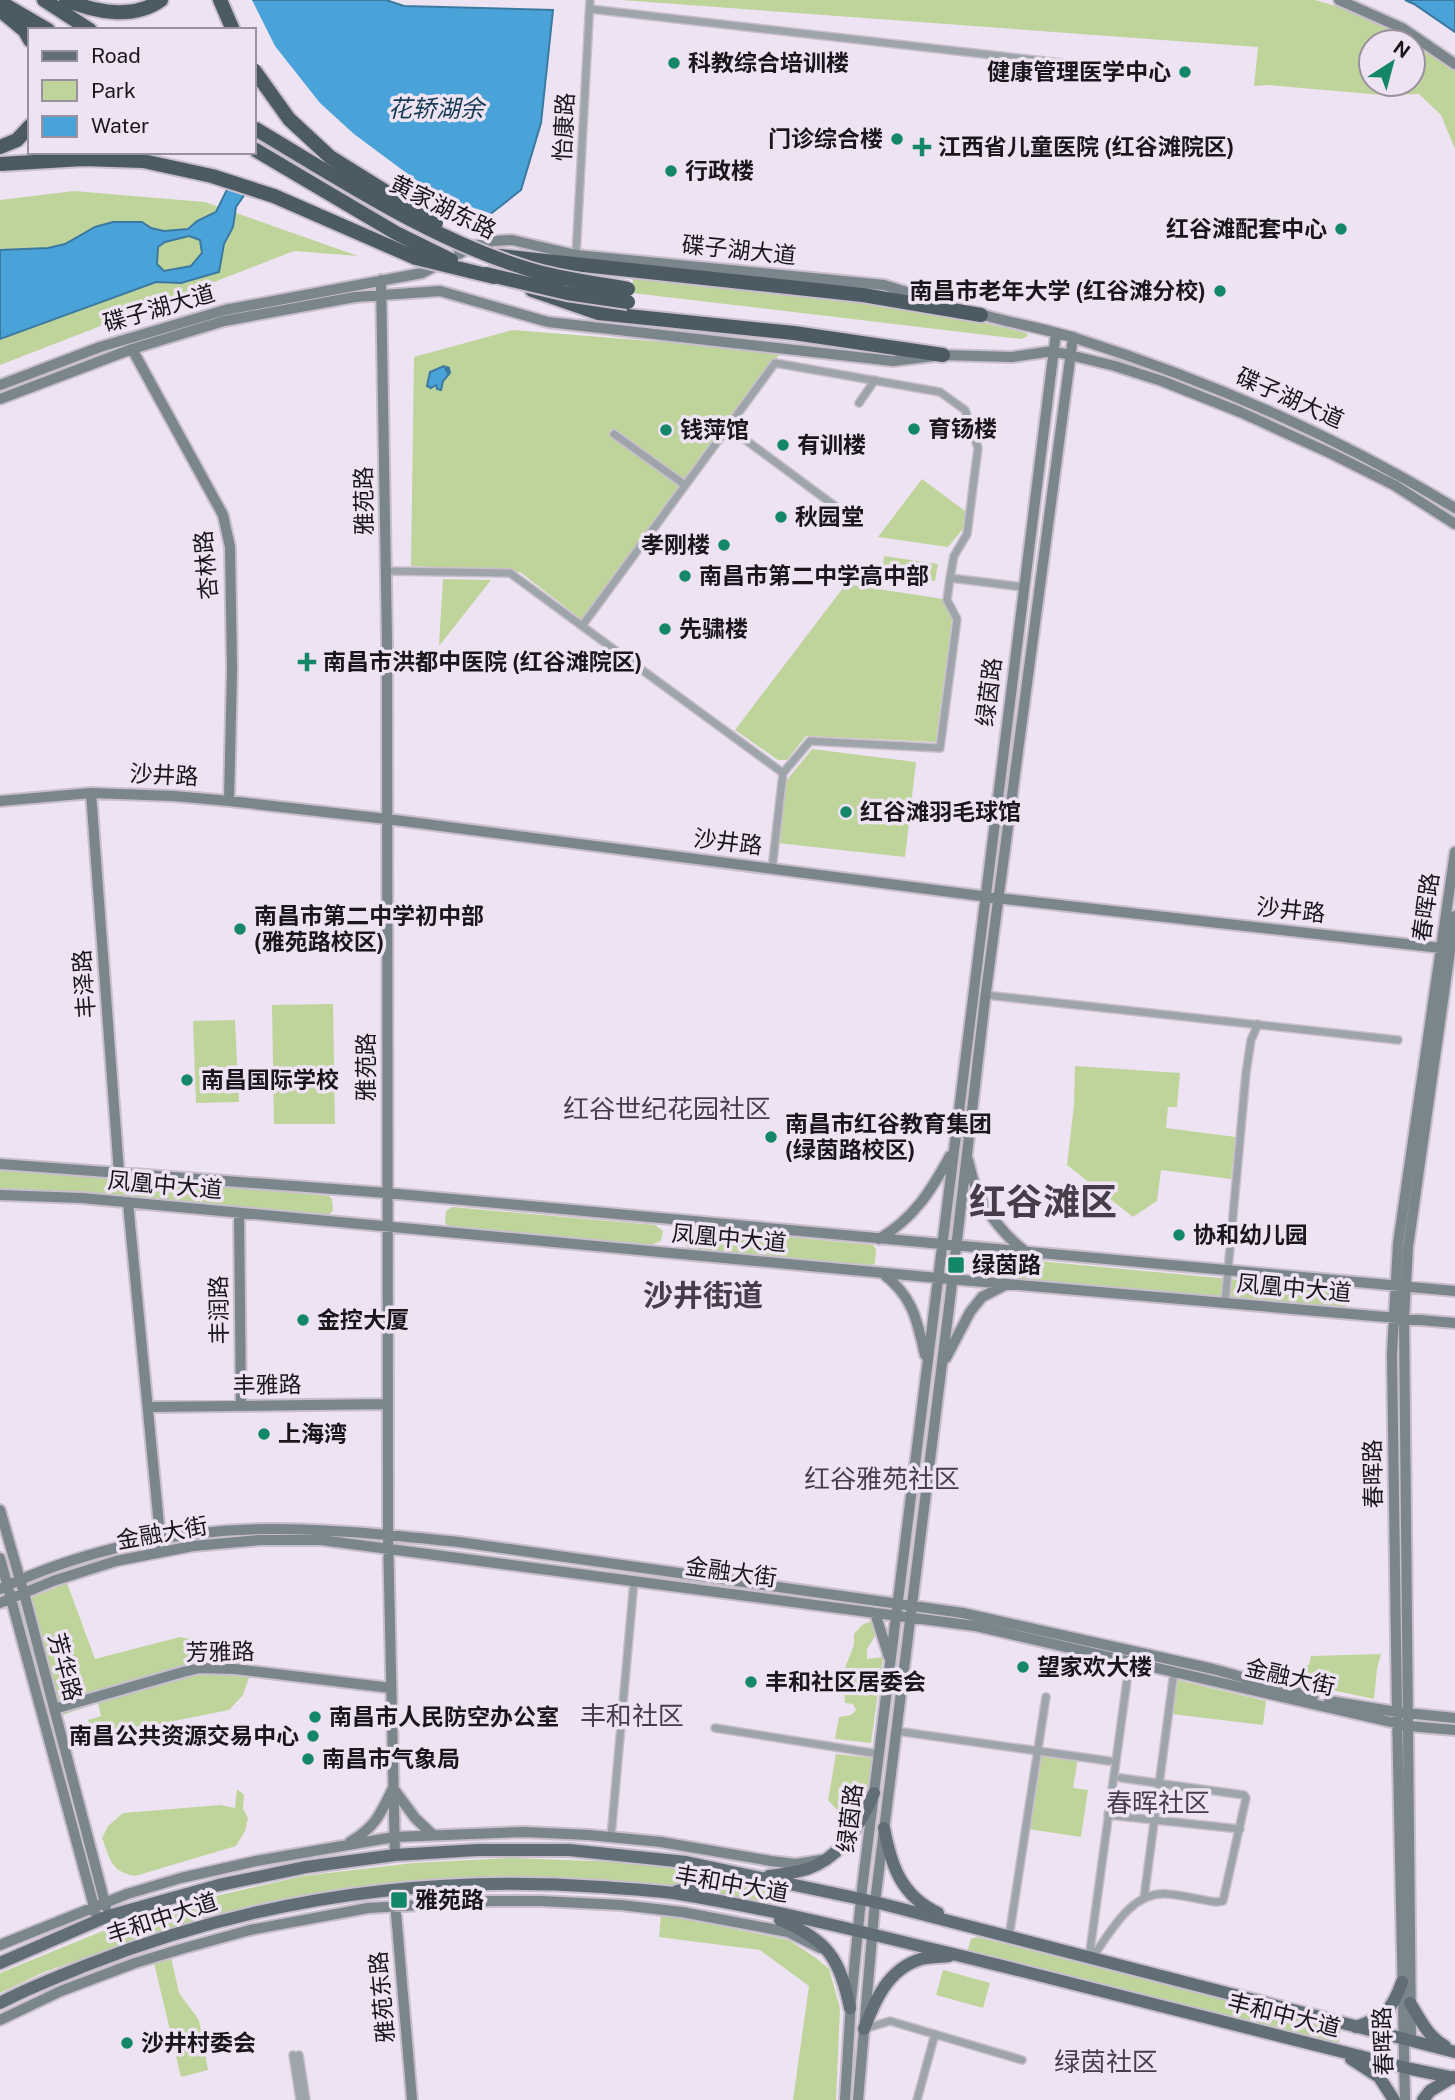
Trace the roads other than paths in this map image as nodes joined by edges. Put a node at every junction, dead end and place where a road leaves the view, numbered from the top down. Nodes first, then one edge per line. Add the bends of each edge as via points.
1 (44, 0) edge
2 (66, 0) edge
3 (161, 0) edge
4 (220, 0) edge
5 (229, 0) edge
6 (1339, 0) edge
7 (0, 2) edge
8 (590, 4) edge
9 (0, 10) edge
10 (45, 28) edge
11 (87, 28) edge
12 (233, 28) edge
13 (234, 28) edge
14 (28, 36) edge
15 (1455, 64) edge
16 (1088, 66) dead end
17 (256, 73) edge
18 (28, 128) edge
19 (256, 129) edge
20 (0, 147) edge
21 (256, 150) edge
22 (0, 164) edge
23 (488, 255) junction
24 (576, 256) junction
25 (494, 277) junction
26 (381, 280) junction
27 (381, 294) junction
28 (981, 315) junction
29 (1056, 333) junction
30 (1073, 337) junction
31 (132, 349) junction
32 (1053, 351) junction
33 (943, 355) junction
34 (1069, 355) junction
35 (875, 380) junction
36 (0, 385) edge
37 (0, 399) edge
38 (859, 403) dead end
39 (728, 427) junction
40 (614, 434) dead end
41 (685, 485) junction
42 (1455, 508) edge
43 (839, 509) dead end
44 (1455, 524) edge
45 (386, 570) junction
46 (950, 578) junction
47 (1023, 587) junction
48 (582, 626) junction
49 (783, 773) junction
50 (91, 793) junction
51 (0, 801) edge
52 (229, 801) junction
53 (387, 819) junction
54 (1455, 852) edge
55 (772, 869) junction
56 (983, 896) junction
57 (1000, 898) junction
58 (1455, 916) edge
59 (1446, 948) junction
60 (985, 995) junction
61 (1258, 1024) junction
62 (1398, 1040) dead end
63 (953, 1150) junction
64 (967, 1155) junction
65 (0, 1164) edge
66 (119, 1173) junction
67 (387, 1193) junction
68 (0, 1195) edge
69 (128, 1203) junction
70 (239, 1213) junction
71 (387, 1227) junction
72 (879, 1239) junction
73 (942, 1245) junction
74 (956, 1246) junction
75 (1028, 1252) junction
76 (1229, 1271) junction
77 (882, 1273) junction
78 (938, 1278) junction
79 (952, 1280) junction
80 (1007, 1284) junction
81 (1401, 1287) junction
82 (1455, 1292) edge
83 (1225, 1303) junction
84 (1399, 1318) junction
85 (1455, 1323) edge
86 (927, 1365) junction
87 (942, 1367) junction
88 (388, 1404) junction
89 (241, 1406) junction
90 (148, 1407) junction
91 (0, 1510) edge
92 (388, 1535) junction
93 (906, 1535) junction
94 (160, 1540) junction
95 (388, 1548) junction
96 (162, 1552) junction
97 (0, 1558) edge
98 (20, 1580) junction
99 (634, 1581) junction
100 (24, 1593) junction
101 (4, 1594) edge
102 (877, 1607) junction
103 (897, 1610) junction
104 (911, 1612) junction
105 (890, 1660) junction
106 (1134, 1662) junction
107 (1174, 1672) junction
108 (391, 1688) junction
109 (1046, 1696) dead end
110 (54, 1709) junction
111 (1455, 1718) edge
112 (1402, 1719) junction
113 (715, 1728) dead end
114 (1455, 1730) edge
115 (896, 1731) junction
116 (1037, 1751) junction
117 (879, 1754) junction
118 (1109, 1760) dead end
119 (1121, 1778) dead end
120 (1159, 1783) junction
121 (393, 1788) junction
122 (874, 1793) junction
123 (1108, 1815) junction
124 (1154, 1820) junction
125 (884, 1828) junction
126 (1240, 1829) junction
127 (433, 1835) junction
128 (394, 1837) junction
129 (611, 1837) junction
130 (343, 1845) junction
131 (395, 1854) junction
132 (827, 1859) junction
133 (685, 1862) junction
134 (761, 1878) junction
135 (394, 1890) junction
136 (670, 1893) junction
137 (1144, 1898) junction
138 (861, 1899) junction
139 (875, 1902) junction
140 (395, 1906) junction
141 (754, 1908) junction
142 (101, 1911) junction
143 (963, 1925) junction
144 (858, 1931) junction
145 (872, 1934) junction
146 (1009, 1937) junction
147 (0, 1945) edge
148 (829, 1953) junction
149 (957, 1955) junction
150 (1091, 1958) junction
151 (0, 1963) edge
152 (1402, 1982) junction
153 (0, 2003) edge
154 (1410, 2003) junction
155 (850, 2008) junction
156 (0, 2020) edge
157 (1356, 2027) junction
158 (863, 2029) junction
159 (935, 2034) junction
160 (1407, 2040) junction
161 (1329, 2048) junction
162 (1455, 2051) edge
163 (1022, 2060) dead end
164 (1408, 2068) junction
165 (1454, 2078) edge
166 (300, 2100) edge
167 (306, 2100) edge
168 (412, 2100) edge
169 (845, 2100) edge
170 (858, 2100) edge
171 (917, 2100) edge
172 (1394, 2100) edge
173 (1405, 2100) edge
174 (1411, 2100) edge
175 (1423, 2100) edge

1 - 11 highway
2 - 3 highway via 90,10 126,13
4 - 12 highway
5 - 13 highway
6 - 15 main road via 1402,29
7 - 10 highway
8 - 16 street
8 - 24 street, 怡康路
9 - 14 highway
17 - 23 highway, bridge via 289,119 330,158
18 - 20 highway
19 - 23 highway, 黄家湖东路, bridge via 410,220
21 - 25 highway, 黄家湖东路, bridge via 396,233
22 - 25 highway, bridge via 143,161 212,176 274,197 416,258
23 - 25 highway, 黄家湖东路, bridge via 628,295 567,293
23 - 28 highway, bridge via 863,295
24 - 26 main road, 碟子湖大道 via 512,240 494,241 474,246 422,273
24 - 28 main road, 碟子湖大道 via 884,285
25 - 33 highway, bridge via 598,313 794,333
26 - 27 main road, 雅苑路
26 - 36 main road, 碟子湖大道 via 225,310 100,347
27 - 31 main road, 碟子湖大道 via 224,321
27 - 33 main road, 碟子湖大道 via 440,291 548,322 893,361
27 - 45 main road, 雅苑路
28 - 29 main road, 碟子湖大道
29 - 30 main road, 碟子湖大道
29 - 32 main road, 绿茵路
30 - 34 main road, 绿茵路
30 - 42 main road, 碟子湖大道 via 1306,426
31 - 37 main road, 碟子湖大道
31 - 52 main road, 杏林路 via 223,515 230,547
32 - 33 main road, 碟子湖大道 via 1012,357
32 - 34 main road, 碟子湖大道
32 - 47 main road, 绿茵路
34 - 44 main road, 碟子湖大道 via 1162,381 1240,412 1394,485
34 - 57 main road, 绿茵路
35 - 38 street
35 - 39 street via 775,363
35 - 46 street via 940,392 965,410 978,448 967,534 954,556
39 - 41 street
39 - 43 street
40 - 41 street
41 - 48 street
45 - 48 street via 510,573
45 - 53 main road, 雅苑路
46 - 47 street
46 - 49 street via 947,600 957,619 940,748 810,741
47 - 56 main road, 绿茵路
48 - 49 street
49 - 55 street
50 - 51 main road, 沙井路
50 - 52 main road, 沙井路
50 - 66 main road, 丰泽路
52 - 53 main road, 沙井路
53 - 55 main road, 沙井路
53 - 67 main road, 雅苑路
54 - 59 main road, 春晖路
55 - 56 main road, 沙井路
56 - 57 main road, 沙井路
56 - 63 main road, 绿茵路
57 - 59 main road, 沙井路
57 - 60 main road, 绿茵路
58 - 59 main road, 春晖路
59 - 81 main road, 春晖路
60 - 61 street
60 - 64 main road, 绿茵路
61 - 62 street
61 - 76 street via 1246,1073
63 - 72 main road via 920,1205
63 - 73 main road, 绿茵路
64 - 74 main road, 绿茵路
64 - 75 main road via 986,1207 1014,1243
65 - 66 main road, 凤凰中大道
66 - 67 main road, 凤凰中大道
67 - 71 main road, 雅苑路
67 - 72 main road, 凤凰中大道
68 - 69 main road, 凤凰中大道
69 - 70 main road, 凤凰中大道
69 - 90 main road
70 - 71 main road, 凤凰中大道
70 - 89 main road, 丰润路
71 - 77 main road, 凤凰中大道
71 - 88 main road, 雅苑路
72 - 73 main road, 凤凰中大道
73 - 74 main road, 凤凰中大道
73 - 78 main road, 绿茵路
74 - 75 main road, 凤凰中大道
74 - 79 main road, 绿茵路
75 - 76 main road, 凤凰中大道
76 - 81 main road, 凤凰中大道
76 - 83 street
77 - 78 main road, 凤凰中大道
77 - 86 main road via 901,1290 915,1312
78 - 79 main road, 凤凰中大道
78 - 86 main road, 绿茵路
79 - 80 main road, 凤凰中大道
79 - 87 main road, 绿茵路
80 - 83 main road, 凤凰中大道
80 - 87 main road via 976,1304
81 - 82 main road, 凤凰中大道
81 - 84 main road, 春晖路
83 - 84 main road, 凤凰中大道
84 - 85 main road, 凤凰中大道
84 - 112 main road, 春晖路
86 - 93 main road, 绿茵路
87 - 104 main road, 绿茵路
88 - 89 main road, 丰雅路
88 - 92 main road, 雅苑路
89 - 90 main road, 丰雅路
90 - 94 main road
91 - 98 main road, 芳华路
92 - 94 main road, 金融大街 via 273,1529
92 - 95 main road, 雅苑路
92 - 102 main road, 金融大街
93 - 102 main road via 893,1587
93 - 103 main road, 绿茵路
94 - 96 main road
94 - 98 main road, 金融大街 via 90,1554
95 - 96 main road, 金融大街 via 321,1540 260,1540
95 - 99 main road, 金融大街
95 - 108 main road, 雅苑路
96 - 100 main road, 金融大街 via 116,1561
97 - 101 main road, 芳华路
98 - 100 main road, 芳华路
98 - 101 main road, 金融大街
99 - 102 main road, 金融大街
99 - 129 street
100 - 101 main road, 金融大街
100 - 110 main road, 芳华路
101 - 142 main road, 芳华路
102 - 103 main road, 金融大街
102 - 105 main road
103 - 104 main road, 金融大街
103 - 105 main road, 绿茵路
104 - 106 main road, 金融大街
104 - 112 main road, 金融大街 via 976,1616 1213,1669
104 - 115 main road, 绿茵路
105 - 117 main road, 绿茵路
106 - 107 main road, 金融大街
106 - 123 street via 1129,1666
107 - 112 main road, 金融大街
107 - 120 street
108 - 110 main road, 芳雅路 via 200,1668
108 - 121 main road, 雅苑路
109 - 116 street
110 - 142 main road, 芳华路
111 - 112 main road, 金融大街
112 - 114 main road, 金融大街
112 - 152 main road, 春晖路
112 - 154 main road, 春晖路
113 - 117 street
115 - 116 street
115 - 125 main road, 绿茵路
116 - 118 street
116 - 146 street
117 - 122 main road, 绿茵路
119 - 120 street
120 - 124 street
120 - 126 street via 1244,1795
121 - 127 main road
121 - 128 main road, 雅苑路
121 - 130 main road via 368,1831
122 - 132 main road via 866,1814
122 - 138 main road, 绿茵路
123 - 124 street
123 - 150 street
124 - 126 street
124 - 137 street
125 - 139 main road, 绿茵路
125 - 143 main road via 893,1869 906,1889 929,1909
126 - 137 street via 1223,1901 1166,1894
127 - 128 main road
127 - 129 main road via 524,1832
128 - 130 main road
128 - 131 main road, 雅苑路
129 - 132 main road via 796,1864
130 - 142 main road via 181,1878
131 - 133 main road, 丰和中大道 via 569,1850
131 - 142 main road, 丰和中大道 via 306,1867
132 - 134 main road via 809,1868
133 - 134 main road, 丰和中大道
133 - 136 main road via 697,1868 701,1877 696,1888
134 - 138 main road, 丰和中大道
135 - 136 main road, 丰和中大道 via 542,1883
135 - 140 main road, 雅苑东路
135 - 153 main road, 丰和中大道 via 265,1909 205,1924 125,1950
136 - 141 main road, 丰和中大道
137 - 150 street via 1134,1904
138 - 139 main road, 丰和中大道
138 - 144 main road, 绿茵路
139 - 143 main road, 丰和中大道
139 - 145 main road, 绿茵路
140 - 148 main road via 491,1901 621,1905 788,1932
140 - 156 main road via 277,1924 181,1949 61,1991
140 - 168 main road, 雅苑东路
141 - 144 main road, 丰和中大道
141 - 148 main road via 799,1928
142 - 147 main road
142 - 151 main road, 丰和中大道
143 - 146 main road, 丰和中大道
144 - 145 main road, 丰和中大道
144 - 155 main road, 绿茵路
145 - 149 main road, 丰和中大道
145 - 158 main road, 绿茵路
146 - 150 main road, 丰和中大道
148 - 155 main road via 844,1979
149 - 158 main road via 905,1966 876,1998
149 - 161 main road, 丰和中大道
150 - 157 main road, 丰和中大道
152 - 157 main road via 1388,2012
152 - 160 main road, 春晖路
154 - 160 main road, 春晖路
154 - 162 main road via 1427,2031
155 - 169 main road, 绿茵路
157 - 160 main road, 丰和中大道
158 - 159 street via 890,2021
158 - 170 main road, 绿茵路
159 - 163 street
159 - 171 street
160 - 162 main road, 丰和中大道
160 - 164 main road, 春晖路
161 - 164 main road, 丰和中大道
161 - 172 main road via 1379,2077
164 - 165 main road, 丰和中大道
164 - 173 main road, 春晖路
164 - 174 main road, 春晖路
165 - 175 main road
166 - 167 street via 296,2055

